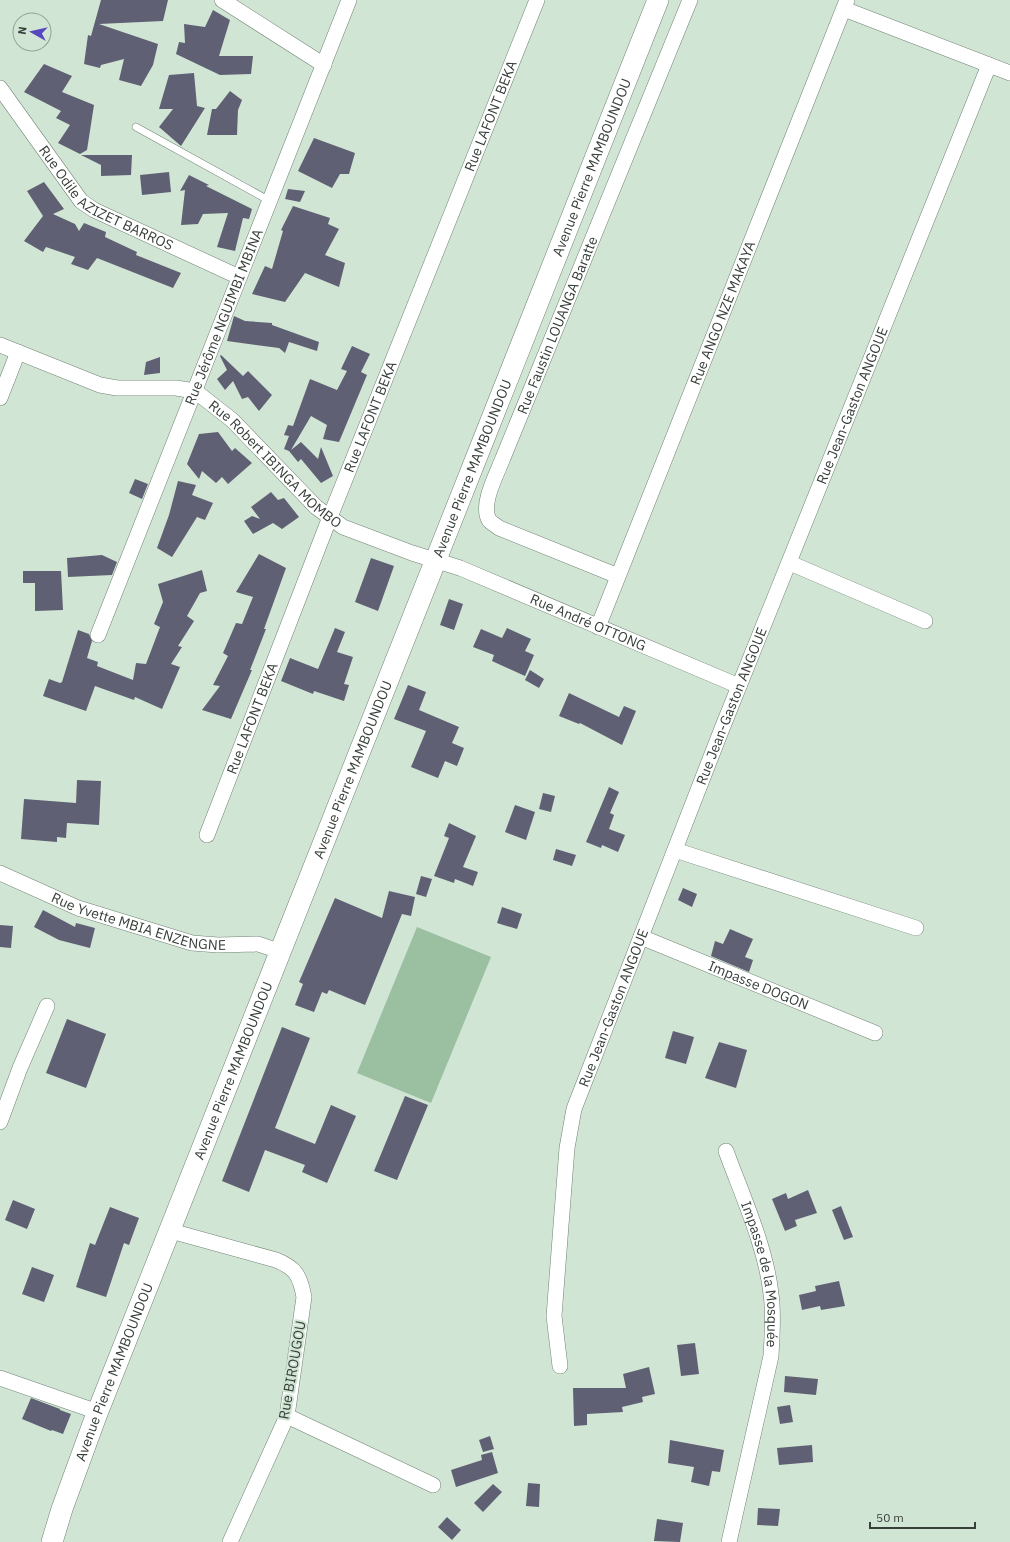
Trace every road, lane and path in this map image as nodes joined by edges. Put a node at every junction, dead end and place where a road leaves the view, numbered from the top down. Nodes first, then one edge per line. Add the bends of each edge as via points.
1 (222, 0) edge
2 (349, 0) edge
3 (537, 0) edge
4 (658, 0) edge
5 (690, 0) edge
6 (846, 4) edge
7 (324, 65) junction
8 (989, 65) junction
9 (1010, 73) edge
10 (0, 88) edge
11 (136, 127) dead end
12 (270, 201) junction
13 (239, 277) junction
14 (0, 345) edge
15 (18, 352) junction
16 (195, 391) junction
17 (0, 398) edge
18 (330, 517) junction
19 (436, 560) junction
20 (790, 564) junction
21 (618, 576) junction
22 (925, 621) dead end
23 (598, 627) junction
24 (98, 635) dead end
25 (739, 686) junction
26 (207, 835) dead end
27 (675, 850) junction
28 (0, 873) edge
29 (916, 928) dead end
30 (641, 937) junction
31 (282, 952) junction
32 (47, 1006) dead end
33 (875, 1033) dead end
34 (0, 1122) edge
35 (726, 1150) dead end
36 (171, 1231) junction
37 (560, 1366) dead end
38 (0, 1378) edge
39 (98, 1412) junction
40 (287, 1416) junction
41 (433, 1485) dead end
42 (52, 1542) edge
43 (230, 1542) edge
44 (729, 1542) edge

1 - 7 street
2 - 7 street, Rue Jérôme NGUIMBI MBINA
3 - 18 street, Rue LAFONT BEKA
4 - 19 street, Avenue Pierre MAMBOUNDOU
5 - 21 street, Rue Faustin LOUANGA Baratte via 503,458 489,494 486,511 490,521 499,528
6 - 8 street
6 - 21 street, Rue ANGO NZE MAKAYA
7 - 12 street, Rue Jérôme NGUIMBI MBINA
8 - 9 street
8 - 20 street, Rue Jean-Gaston ANGOUE
10 - 13 street, Rue Odile AZIZET BARROS via 81,201 94,210
11 - 12 lane
12 - 13 street, Rue Jérôme NGUIMBI MBINA
13 - 16 street, Rue Jérôme NGUIMBI MBINA
14 - 15 street, Rue Robert IBINGA MOMBO
15 - 16 street, Rue Robert IBINGA MOMBO via 100,385
15 - 17 street
16 - 18 street, Rue Robert IBINGA MOMBO via 232,420 316,507
16 - 24 street, Rue Jérôme NGUIMBI MBINA
18 - 19 street, Rue Robert IBINGA MOMBO via 344,527
18 - 26 street, Rue LAFONT BEKA
19 - 23 street, Rue André OTTONG
19 - 31 street, Avenue Pierre MAMBOUNDOU
20 - 22 street
20 - 25 street, Rue Jean-Gaston ANGOUE
21 - 23 street, Rue ANGO NZE MAKAYA
23 - 25 street, Rue André OTTONG
25 - 27 street, Rue Jean-Gaston ANGOUE
27 - 29 street
27 - 30 street, Rue Jean-Gaston ANGOUE
28 - 31 street, Rue Yvette MBIA ENZENGNE via 78,908 192,943 218,946 258,944
30 - 33 street, Impasse DOGON
30 - 37 street, Rue Jean-Gaston ANGOUE via 574,1109 567,1148 555,1290 555,1334
31 - 36 street, Avenue Pierre MAMBOUNDOU
32 - 34 street
35 - 44 street, Impasse de la Mosquée via 764,1258 772,1294 771,1356
36 - 39 street, Avenue Pierre MAMBOUNDOU
36 - 40 street, Rue BIROUGOU via 269,1258 288,1265 300,1278 304,1297
38 - 39 street
39 - 42 street, Avenue Pierre MAMBOUNDOU
40 - 41 street
40 - 43 street, Rue BIROUGOU

